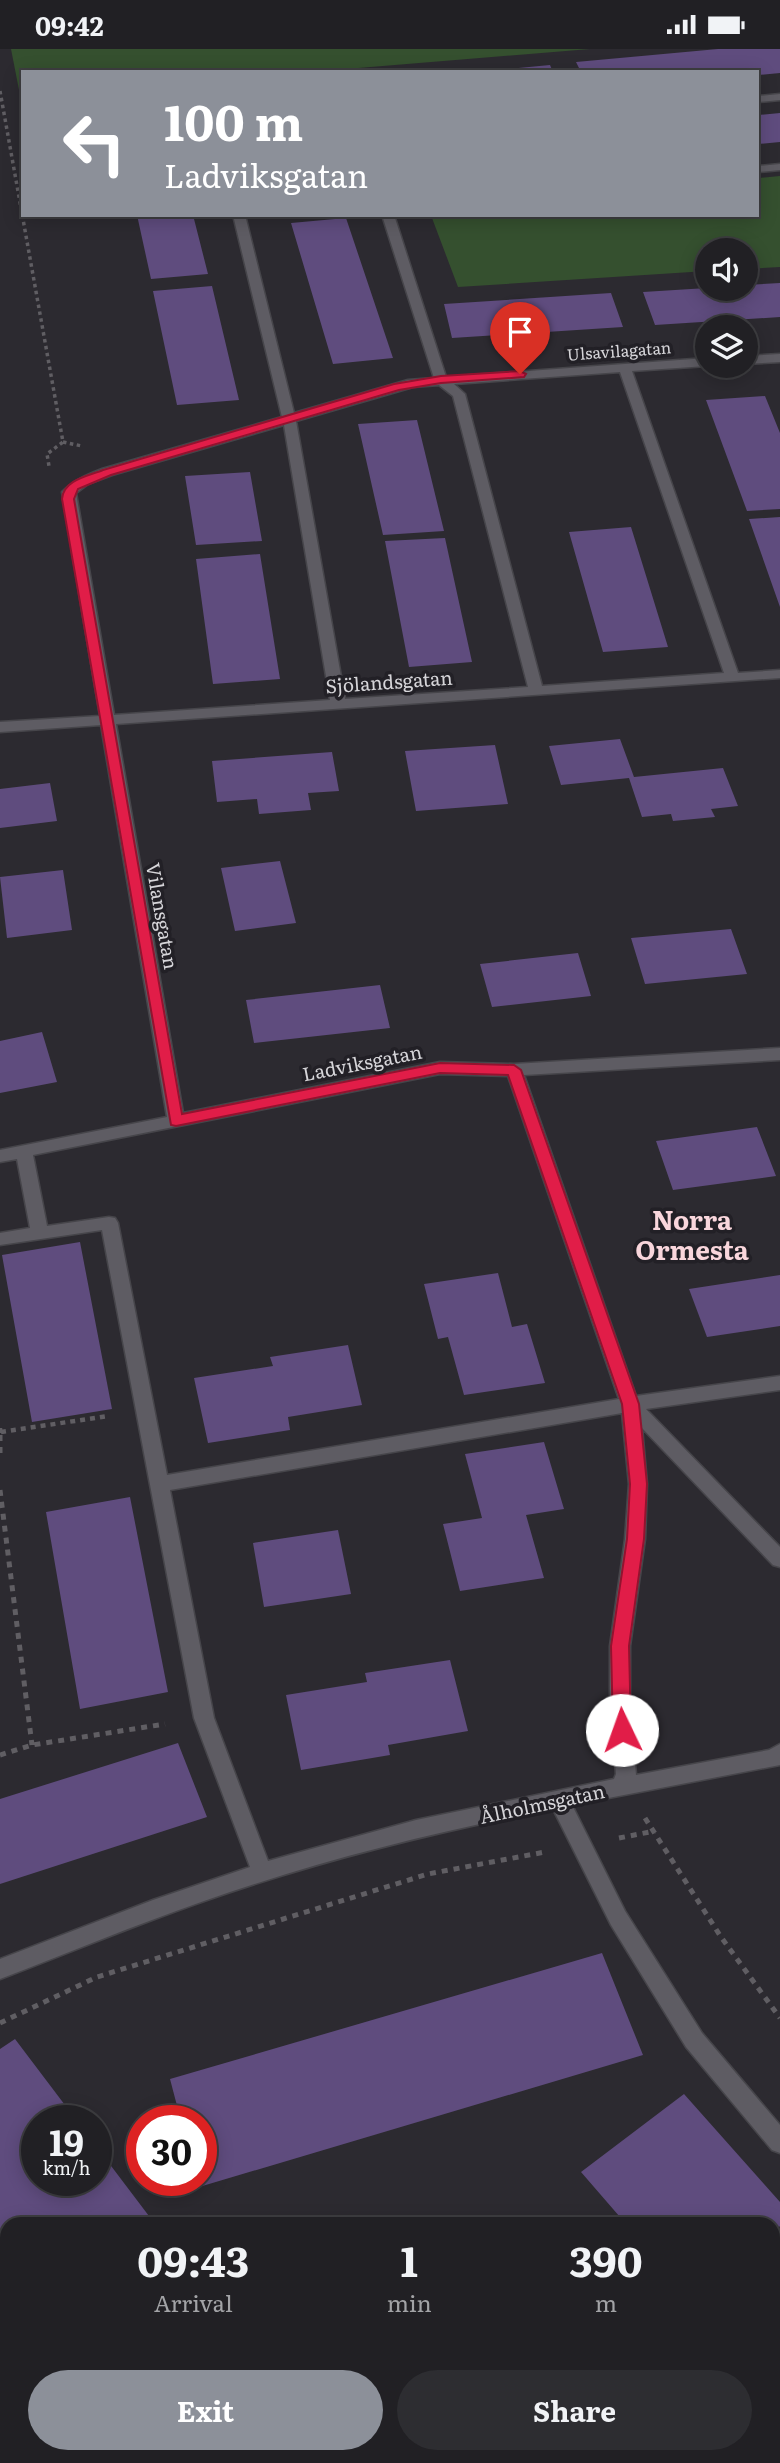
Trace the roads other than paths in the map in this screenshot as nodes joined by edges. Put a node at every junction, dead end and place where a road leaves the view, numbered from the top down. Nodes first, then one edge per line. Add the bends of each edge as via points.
1 (780, 97) edge
2 (759, 99) edge
3 (780, 167) edge
4 (759, 169) edge
5 (239, 217) edge
6 (389, 217) edge
7 (780, 358) edge
8 (758, 359) edge
9 (695, 363) edge
10 (625, 367) junction
11 (441, 380) junction
12 (289, 419) junction
13 (780, 674) edge
14 (732, 677) junction
15 (536, 690) junction
16 (338, 703) junction
17 (107, 719) junction
18 (0, 727) edge
19 (780, 1053) edge
20 (514, 1070) junction
21 (176, 1121) junction
22 (24, 1151) junction
23 (0, 1156) edge
24 (40, 1233) junction
25 (0, 1239) edge
26 (780, 1383) edge
27 (630, 1404) junction
28 (159, 1484) junction
29 (780, 1559) edge
30 (780, 1753) edge
31 (621, 1787) junction
32 (559, 1800) junction
33 (262, 1872) junction
34 (0, 1969) edge
35 (780, 2142) edge

1 - 2 street
3 - 4 street
5 - 12 street
6 - 11 street
7 - 8 street
9 - 10 street, Ulsavilagatan
10 - 11 street, Ulsavilagatan
10 - 14 street
11 - 12 street, Ulsavilagatan via 398,387
11 - 15 street via 459,394
12 - 16 street
12 - 17 street, Ulsavilagatan via 107,473 83,481 69,492
13 - 14 street, Sjölandsgatan
14 - 15 street, Sjölandsgatan
15 - 16 street, Sjölandsgatan
16 - 17 street, Sjölandsgatan
17 - 18 street, Sjölandsgatan
17 - 21 street, Vilansgatan
19 - 20 street, Ladviksgatan
20 - 21 street, Ladviksgatan via 440,1068
20 - 27 street, Ålholmsgatan
21 - 22 street, Ladviksgatan
22 - 23 street, Ladviksgatan
22 - 24 street
24 - 25 street
24 - 28 street via 109,1223
26 - 27 street
27 - 28 street
27 - 29 street
27 - 31 street, Ålholmsgatan via 638,1484 620,1646 626,1774
28 - 33 street via 204,1718
30 - 31 street via 774,1758
31 - 32 street, Ålholmsgatan
32 - 33 street, Ålholmsgatan via 415,1829
32 - 35 street via 618,1918 694,2041
33 - 34 street, Ålholmsgatan via 76,1937

